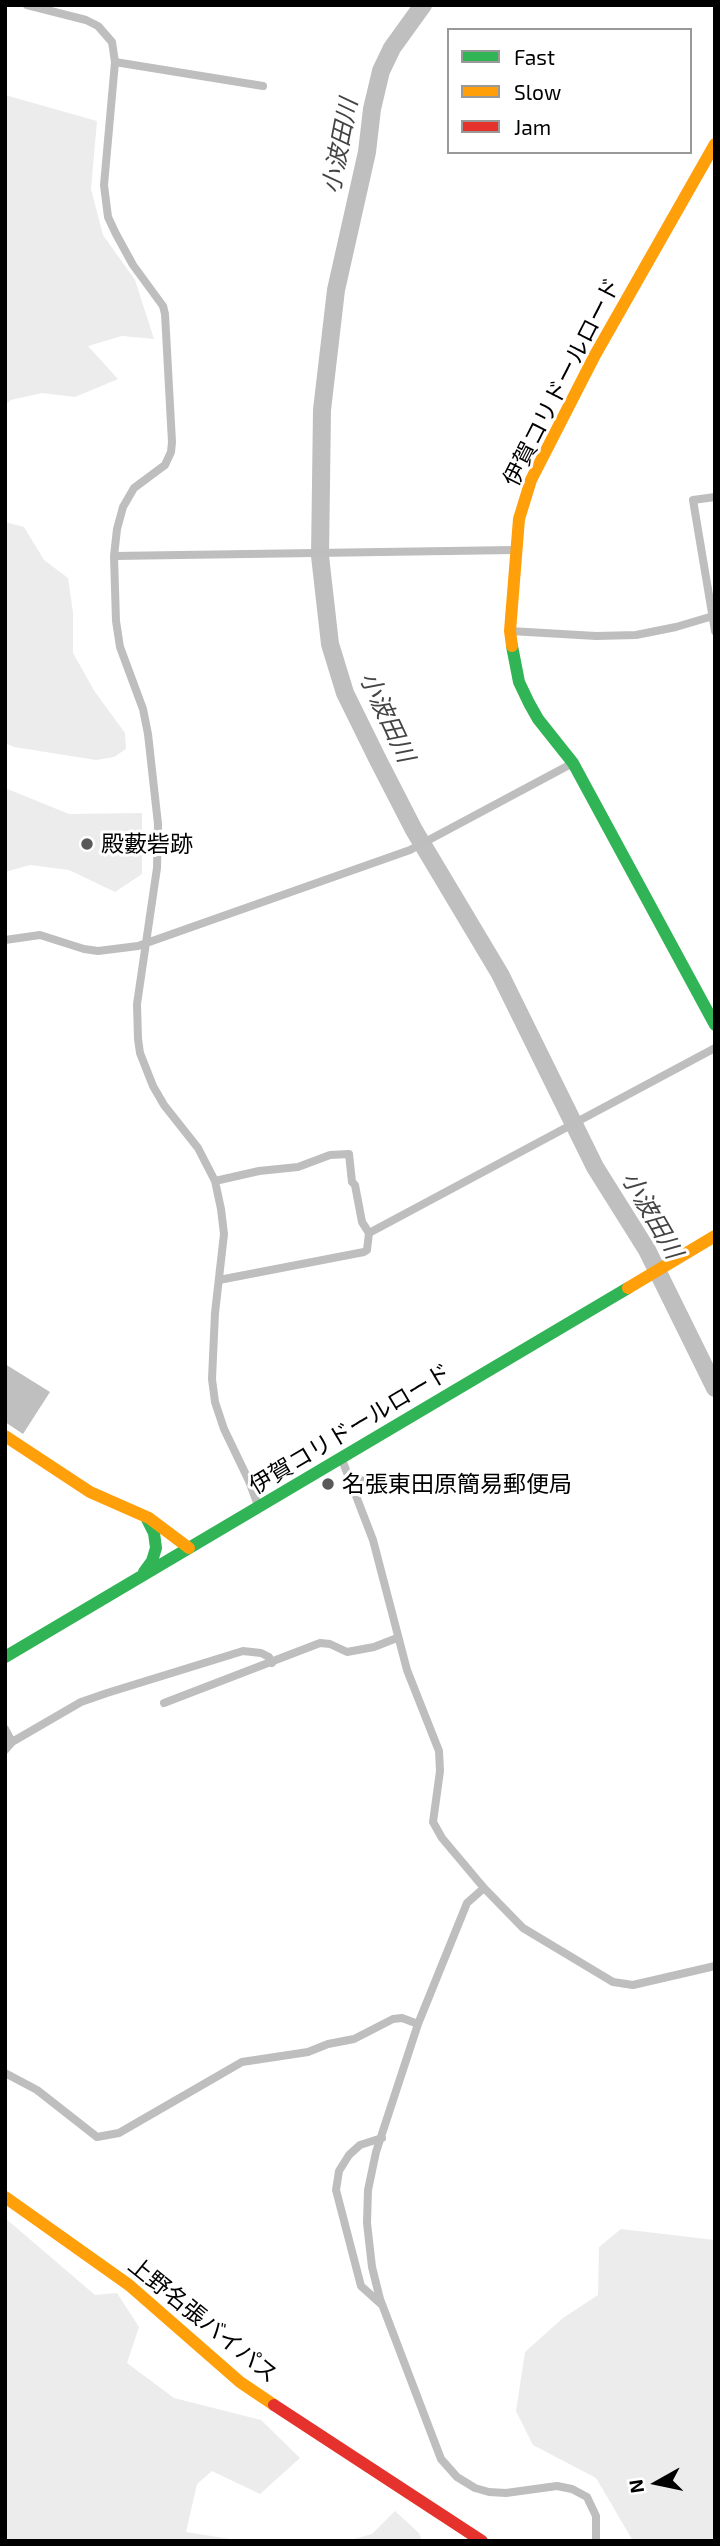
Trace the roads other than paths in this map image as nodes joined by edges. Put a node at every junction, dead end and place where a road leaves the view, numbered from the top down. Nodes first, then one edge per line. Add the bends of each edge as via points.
1 (27, 5) edge
2 (115, 62) junction
3 (263, 86) dead end
4 (715, 144) edge
5 (715, 497) edge
6 (515, 550) junction
7 (114, 556) junction
8 (713, 616) junction
9 (510, 631) junction
10 (715, 631) edge
11 (573, 763) junction
12 (5, 940) edge
13 (148, 942) junction
14 (715, 1025) edge
15 (715, 1048) edge
16 (215, 1181) junction
17 (369, 1233) junction
18 (715, 1237) edge
19 (219, 1280) junction
20 (5, 1436) edge
21 (341, 1457) junction
22 (350, 1478) junction
23 (439, 1488) dead end
24 (259, 1508) junction
25 (142, 1514) junction
26 (189, 1548) junction
27 (142, 1576) junction
28 (397, 1638) junction
29 (5, 1657) edge
30 (272, 1663) junction
31 (164, 1703) dead end
32 (5, 1729) edge
33 (12, 1742) junction
34 (5, 1750) edge
35 (484, 1888) junction
36 (715, 1966) edge
37 (418, 2024) junction
38 (5, 2073) edge
39 (382, 2138) junction
40 (5, 2197) edge
41 (383, 2306) junction
42 (482, 2541) edge
43 (596, 2541) edge

1 - 2 street via 98,26 112,42
2 - 3 street
2 - 7 street via 104,195 116,234 163,306 172,442 165,465 134,488 123,507
4 - 6 main road, 伊賀コリドールロード via 548,445 525,497
5 - 8 street via 693,500
6 - 7 street
6 - 9 main road, 伊賀コリドールロード
7 - 13 street via 120,648 143,709 155,786 157,868
8 - 9 street via 636,635
8 - 10 street
9 - 11 main road, 伊賀コリドールロード via 514,663 529,703
11 - 13 street via 410,850
11 - 14 main road, 伊賀コリドールロード
12 - 13 street via 40,935 98,951
13 - 16 street via 137,1004 141,1053 153,1086
15 - 17 street
16 - 17 street via 349,1154 362,1222
16 - 19 street via 224,1223
17 - 19 street via 364,1252
18 - 21 main road, 伊賀コリドールロード
19 - 24 street via 211,1366 215,1402
20 - 25 main road via 90,1492
21 - 22 street
21 - 24 main road, 伊賀コリドールロード
22 - 23 street via 397,1487
22 - 28 street via 373,1540
24 - 26 main road, 伊賀コリドールロード
25 - 26 main road
25 - 27 main road via 150,1524 156,1548
26 - 27 main road, 伊賀コリドールロード
27 - 29 main road, 伊賀コリドールロード
28 - 30 street via 347,1652 320,1643
28 - 35 street via 441,1760 433,1822
30 - 31 street
30 - 33 street via 261,1653 243,1651 81,1702
32 - 33 street
33 - 34 street
35 - 36 street via 523,1927 612,1982 633,1985
35 - 37 street via 467,1903
37 - 38 street via 393,2019 354,2039 242,2062 119,2133 97,2137 37,2090
37 - 39 street
39 - 41 street via 368,2190 367,2223
39 - 41 street via 360,2145 349,2155 339,2171 336,2190 360,2286
40 - 42 main road, 上野名張バイパス via 129,2285 240,2382
41 - 43 street via 442,2459 457,2477 489,2492 557,2486 572,2489 587,2497 596,2516

